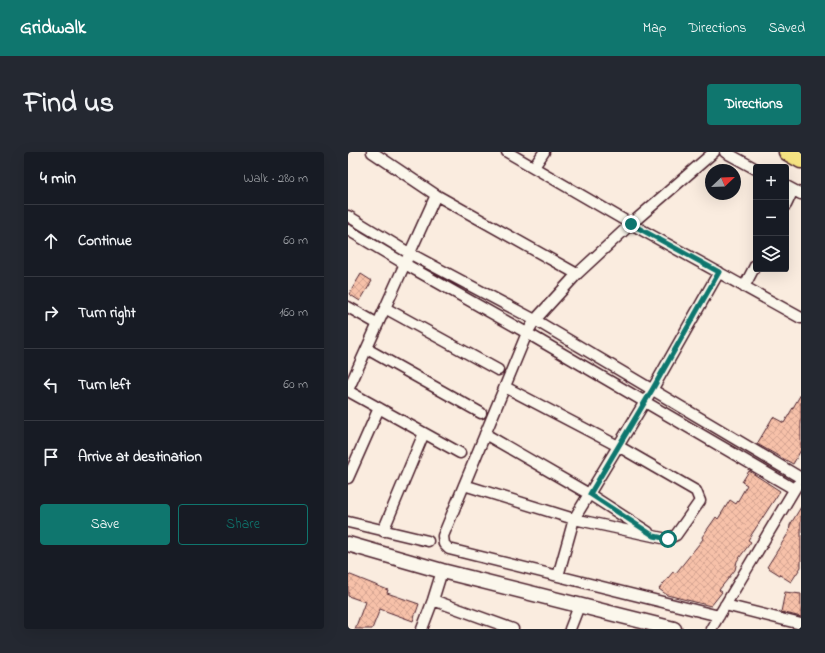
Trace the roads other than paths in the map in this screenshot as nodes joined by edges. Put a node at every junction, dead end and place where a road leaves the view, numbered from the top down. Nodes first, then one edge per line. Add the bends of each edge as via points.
1 (372, 152) edge
2 (507, 152) edge
3 (544, 152) edge
4 (714, 152) edge
5 (725, 152) edge
6 (787, 152) edge
7 (801, 160) edge
8 (534, 167) junction
9 (753, 167) edge
10 (793, 190) edge
11 (436, 195) junction
12 (788, 200) edge
13 (348, 216) edge
14 (631, 224) junction
15 (348, 230) edge
16 (410, 253) junction
17 (405, 264) junction
18 (753, 270) edge
19 (719, 272) junction
20 (577, 274) junction
21 (744, 287) junction
22 (348, 307) edge
23 (385, 308) junction
24 (801, 318) edge
25 (535, 320) junction
26 (378, 324) junction
27 (527, 333) junction
28 (367, 349) junction
29 (498, 370) dead end
30 (505, 387) junction
31 (652, 390) junction
32 (348, 391) edge
33 (645, 402) junction
34 (379, 408) junction
35 (481, 413) dead end
36 (424, 433) junction
37 (485, 434) junction
38 (618, 446) junction
39 (460, 453) dead end
40 (348, 478) edge
41 (801, 478) edge
42 (464, 486) junction
43 (794, 489) junction
44 (590, 494) junction
45 (574, 519) junction
46 (348, 522) edge
47 (383, 530) junction
48 (654, 536) junction
49 (428, 541) dead end
50 (348, 544) edge
51 (442, 571) junction
52 (558, 576) junction
53 (433, 600) junction
54 (725, 605) junction
55 (579, 606) junction
56 (719, 616) junction
57 (801, 624) edge
58 (422, 629) edge
59 (513, 629) edge
60 (570, 629) edge
61 (674, 629) edge
62 (711, 629) edge

1 - 11 street
2 - 8 street
3 - 8 street
4 - 14 street
5 - 9 street
6 - 7 main road
8 - 14 street
10 - 12 street
11 - 16 street
11 - 20 street
13 - 16 street
14 - 19 street
14 - 20 street
15 - 17 street
16 - 17 street
16 - 25 street
17 - 23 street
17 - 27 street
18 - 21 street
19 - 21 street
19 - 31 street
20 - 25 street
21 - 24 street
22 - 26 street
23 - 26 street
23 - 29 street
25 - 27 street
25 - 31 street
26 - 28 street
27 - 30 street
27 - 33 street
28 - 32 street
28 - 35 street
30 - 37 street
30 - 38 street
31 - 33 street
31 - 41 street
32 - 34 street
33 - 38 street
33 - 43 street
34 - 36 street
34 - 40 street
36 - 39 street
36 - 47 street
37 - 42 street
37 - 44 street
38 - 44 street
38 - 48 street via 696,491 700,501 676,534 668,539
41 - 43 street
42 - 45 street
42 - 52 street via 443,536 444,544 449,549
43 - 54 street
44 - 45 street
44 - 48 street
45 - 48 street
45 - 52 street
46 - 47 street
47 - 49 street
50 - 51 street
51 - 53 street
51 - 55 street
52 - 56 street
53 - 58 street
53 - 59 street
54 - 56 street
54 - 57 street
55 - 60 street
55 - 61 street
56 - 62 street

